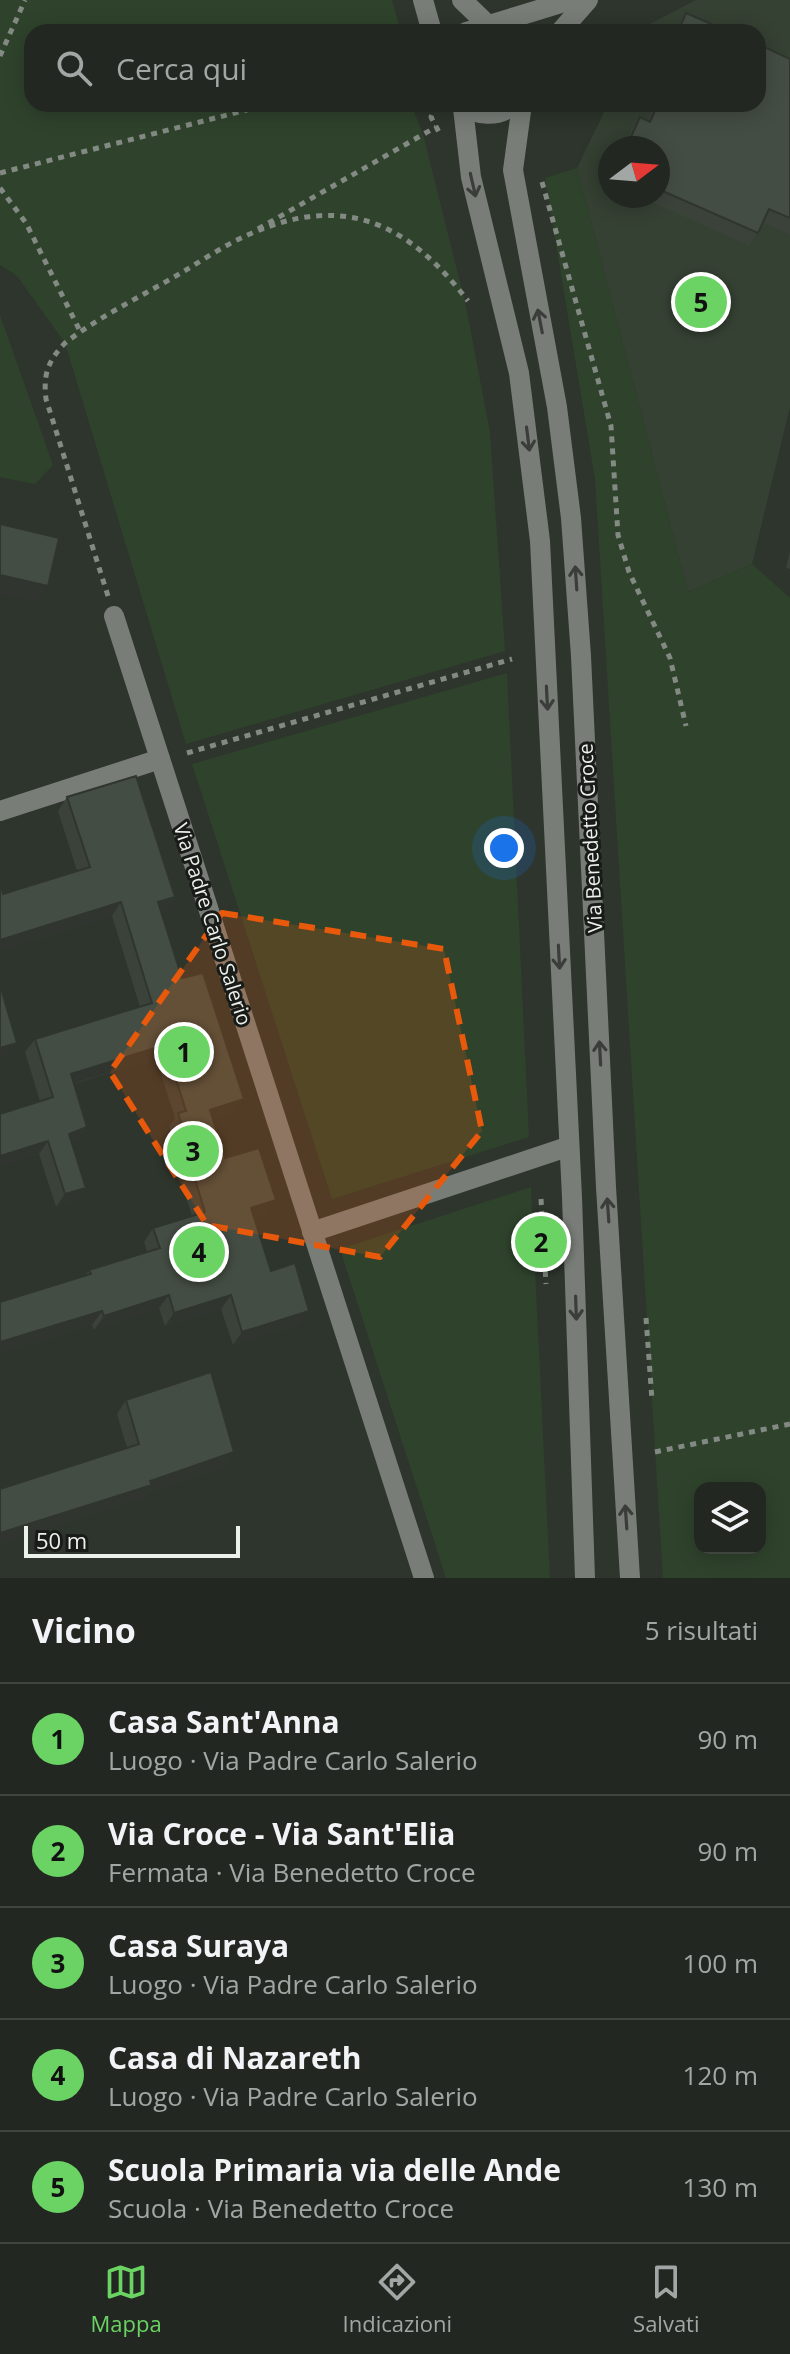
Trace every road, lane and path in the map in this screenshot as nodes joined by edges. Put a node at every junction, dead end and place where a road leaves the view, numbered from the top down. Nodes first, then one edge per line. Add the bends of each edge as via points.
1 (25, 0) edge
2 (423, 0) edge
3 (462, 0) edge
4 (571, 0) edge
5 (588, 0) edge
6 (430, 24) edge
7 (492, 24) edge
8 (511, 24) edge
9 (567, 24) edge
10 (0, 56) edge
11 (239, 112) edge
12 (462, 112) edge
13 (477, 112) edge
14 (498, 112) edge
15 (521, 112) edge
16 (436, 127) dead end
17 (0, 173) edge
18 (541, 176) dead end
19 (0, 188) edge
20 (250, 234) junction
21 (468, 301) dead end
22 (80, 331) junction
23 (114, 616) joint
24 (512, 659) dead end
25 (686, 726) dead end
26 (187, 753) dead end
27 (160, 759) junction
28 (0, 811) edge
29 (567, 1147) junction
30 (541, 1199) dead end
31 (312, 1232) junction
32 (546, 1284) dead end
33 (646, 1318) dead end
34 (652, 1400) dead end
35 (790, 1424) edge
36 (655, 1452) dead end
37 (424, 1578) edge
38 (585, 1578) edge
39 (630, 1578) edge

1 - 10 path
2 - 6 street
3 - 7 street
4 - 8 street
5 - 9 street
11 - 17 path
12 -> 29 street, Via Benedetto Croce via 471,177 519,373 540,541
13 - 14 street
39 -> 15 street, Via Benedetto Croce via 571,518 557,407 513,170
16 - 20 path
18 - 25 path via 611,426 618,535 629,572 670,658
19 - 22 path via 26,223
20 - 21 path via 303,218 363,219 411,241 440,265
20 - 22 path
22 - 23 path via 48,361 46,399
23 - 27 street, Via Padre Carlo Salerio
24 - 26 path
27 - 28 street
27 - 31 street, Via Padre Carlo Salerio
29 - 31 street
29 -> 38 street, Via Benedetto Croce
30 - 32 path
31 - 37 street, Via Padre Carlo Salerio
33 - 34 path
35 - 36 path

